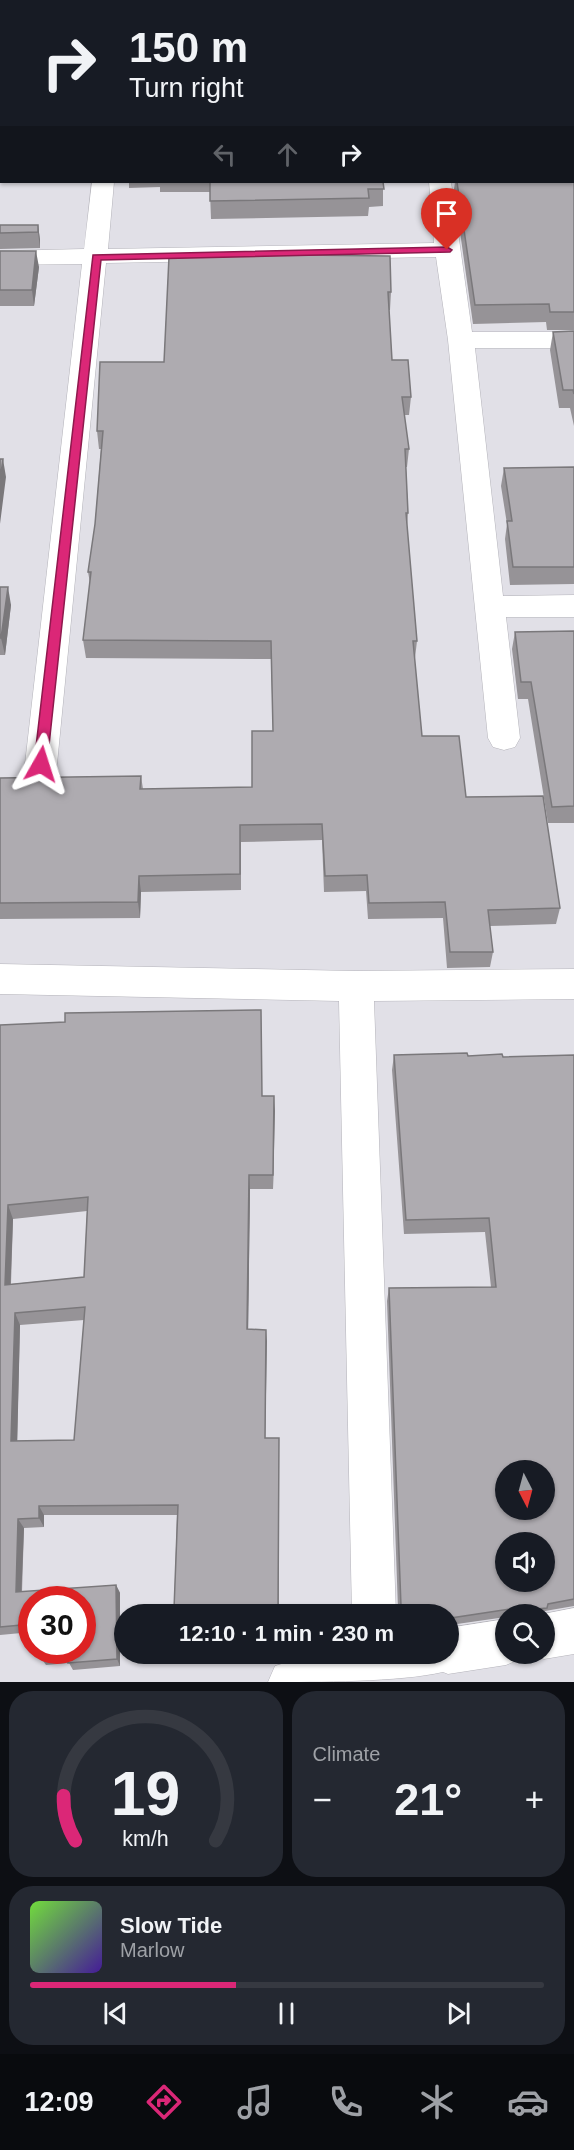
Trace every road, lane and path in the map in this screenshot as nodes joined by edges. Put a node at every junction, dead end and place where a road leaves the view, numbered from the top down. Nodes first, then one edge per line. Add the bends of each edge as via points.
1 (103, 183) edge
2 (440, 183) edge
3 (447, 250) junction
4 (96, 257) junction
5 (0, 258) edge
6 (461, 340) junction
7 (574, 340) edge
8 (574, 606) edge
9 (491, 607) junction
10 (504, 738) dead end
11 (41, 764) dead end
12 (0, 979) edge
13 (574, 984) edge
14 (356, 986) junction
15 (374, 1604) edge
16 (574, 1631) edge
17 (555, 1634) edge
18 (495, 1644) edge
19 (459, 1649) edge
20 (351, 1664) edge
21 (291, 1682) edge

1 - 4 street
2 - 3 street
3 - 4 street
3 - 6 street
4 - 5 street
4 - 11 street
6 - 7 street
6 - 9 street
8 - 9 street
9 - 10 street
12 - 14 street
13 - 14 street
14 - 15 street
16 - 17 street
18 - 19 street
20 - 21 street

